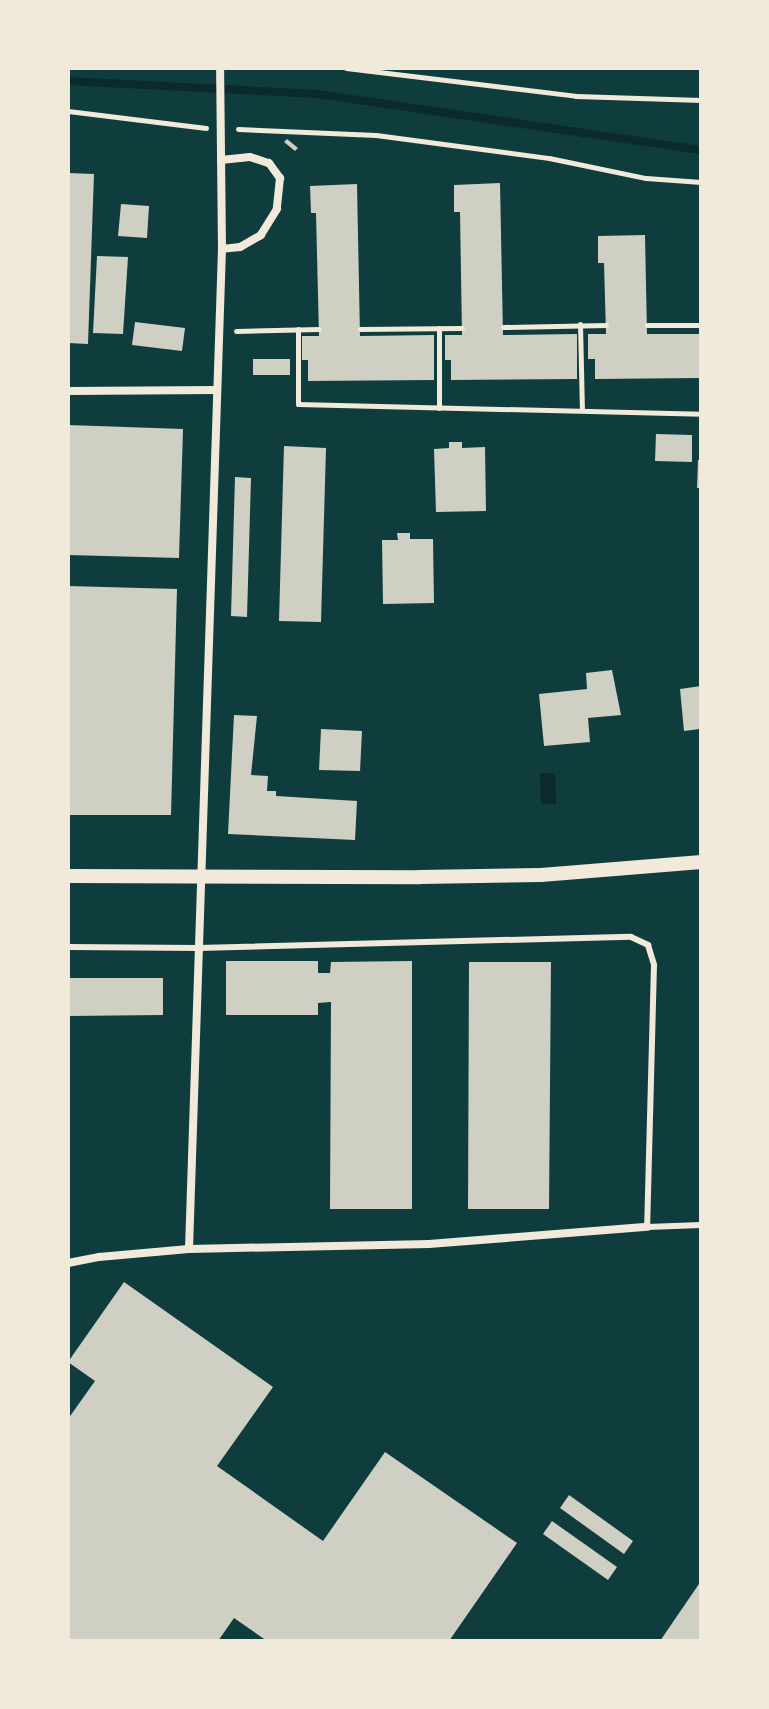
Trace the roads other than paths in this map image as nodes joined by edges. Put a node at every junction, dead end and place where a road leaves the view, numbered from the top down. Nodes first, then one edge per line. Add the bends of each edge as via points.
1 (220, 69) edge
2 (221, 160) junction
3 (222, 249) junction
4 (217, 390) junction
5 (68, 391) edge
6 (701, 862) edge
7 (68, 876) edge
8 (203, 878) junction
9 (68, 947) edge
10 (199, 948) junction
11 (701, 1225) edge
12 (647, 1227) junction
13 (189, 1249) junction
14 (68, 1263) edge

1 - 2 street
2 - 3 street
2 - 3 street via 250,157 269,163 280,178 277,209 261,235 240,247
3 - 4 street
4 - 5 street
4 - 8 street
6 - 8 street via 541,875
7 - 8 street
8 - 10 street
9 - 10 lane
10 - 12 lane via 631,937 648,945 654,965
10 - 13 street
11 - 12 lane
12 - 13 street via 429,1244
13 - 14 street

